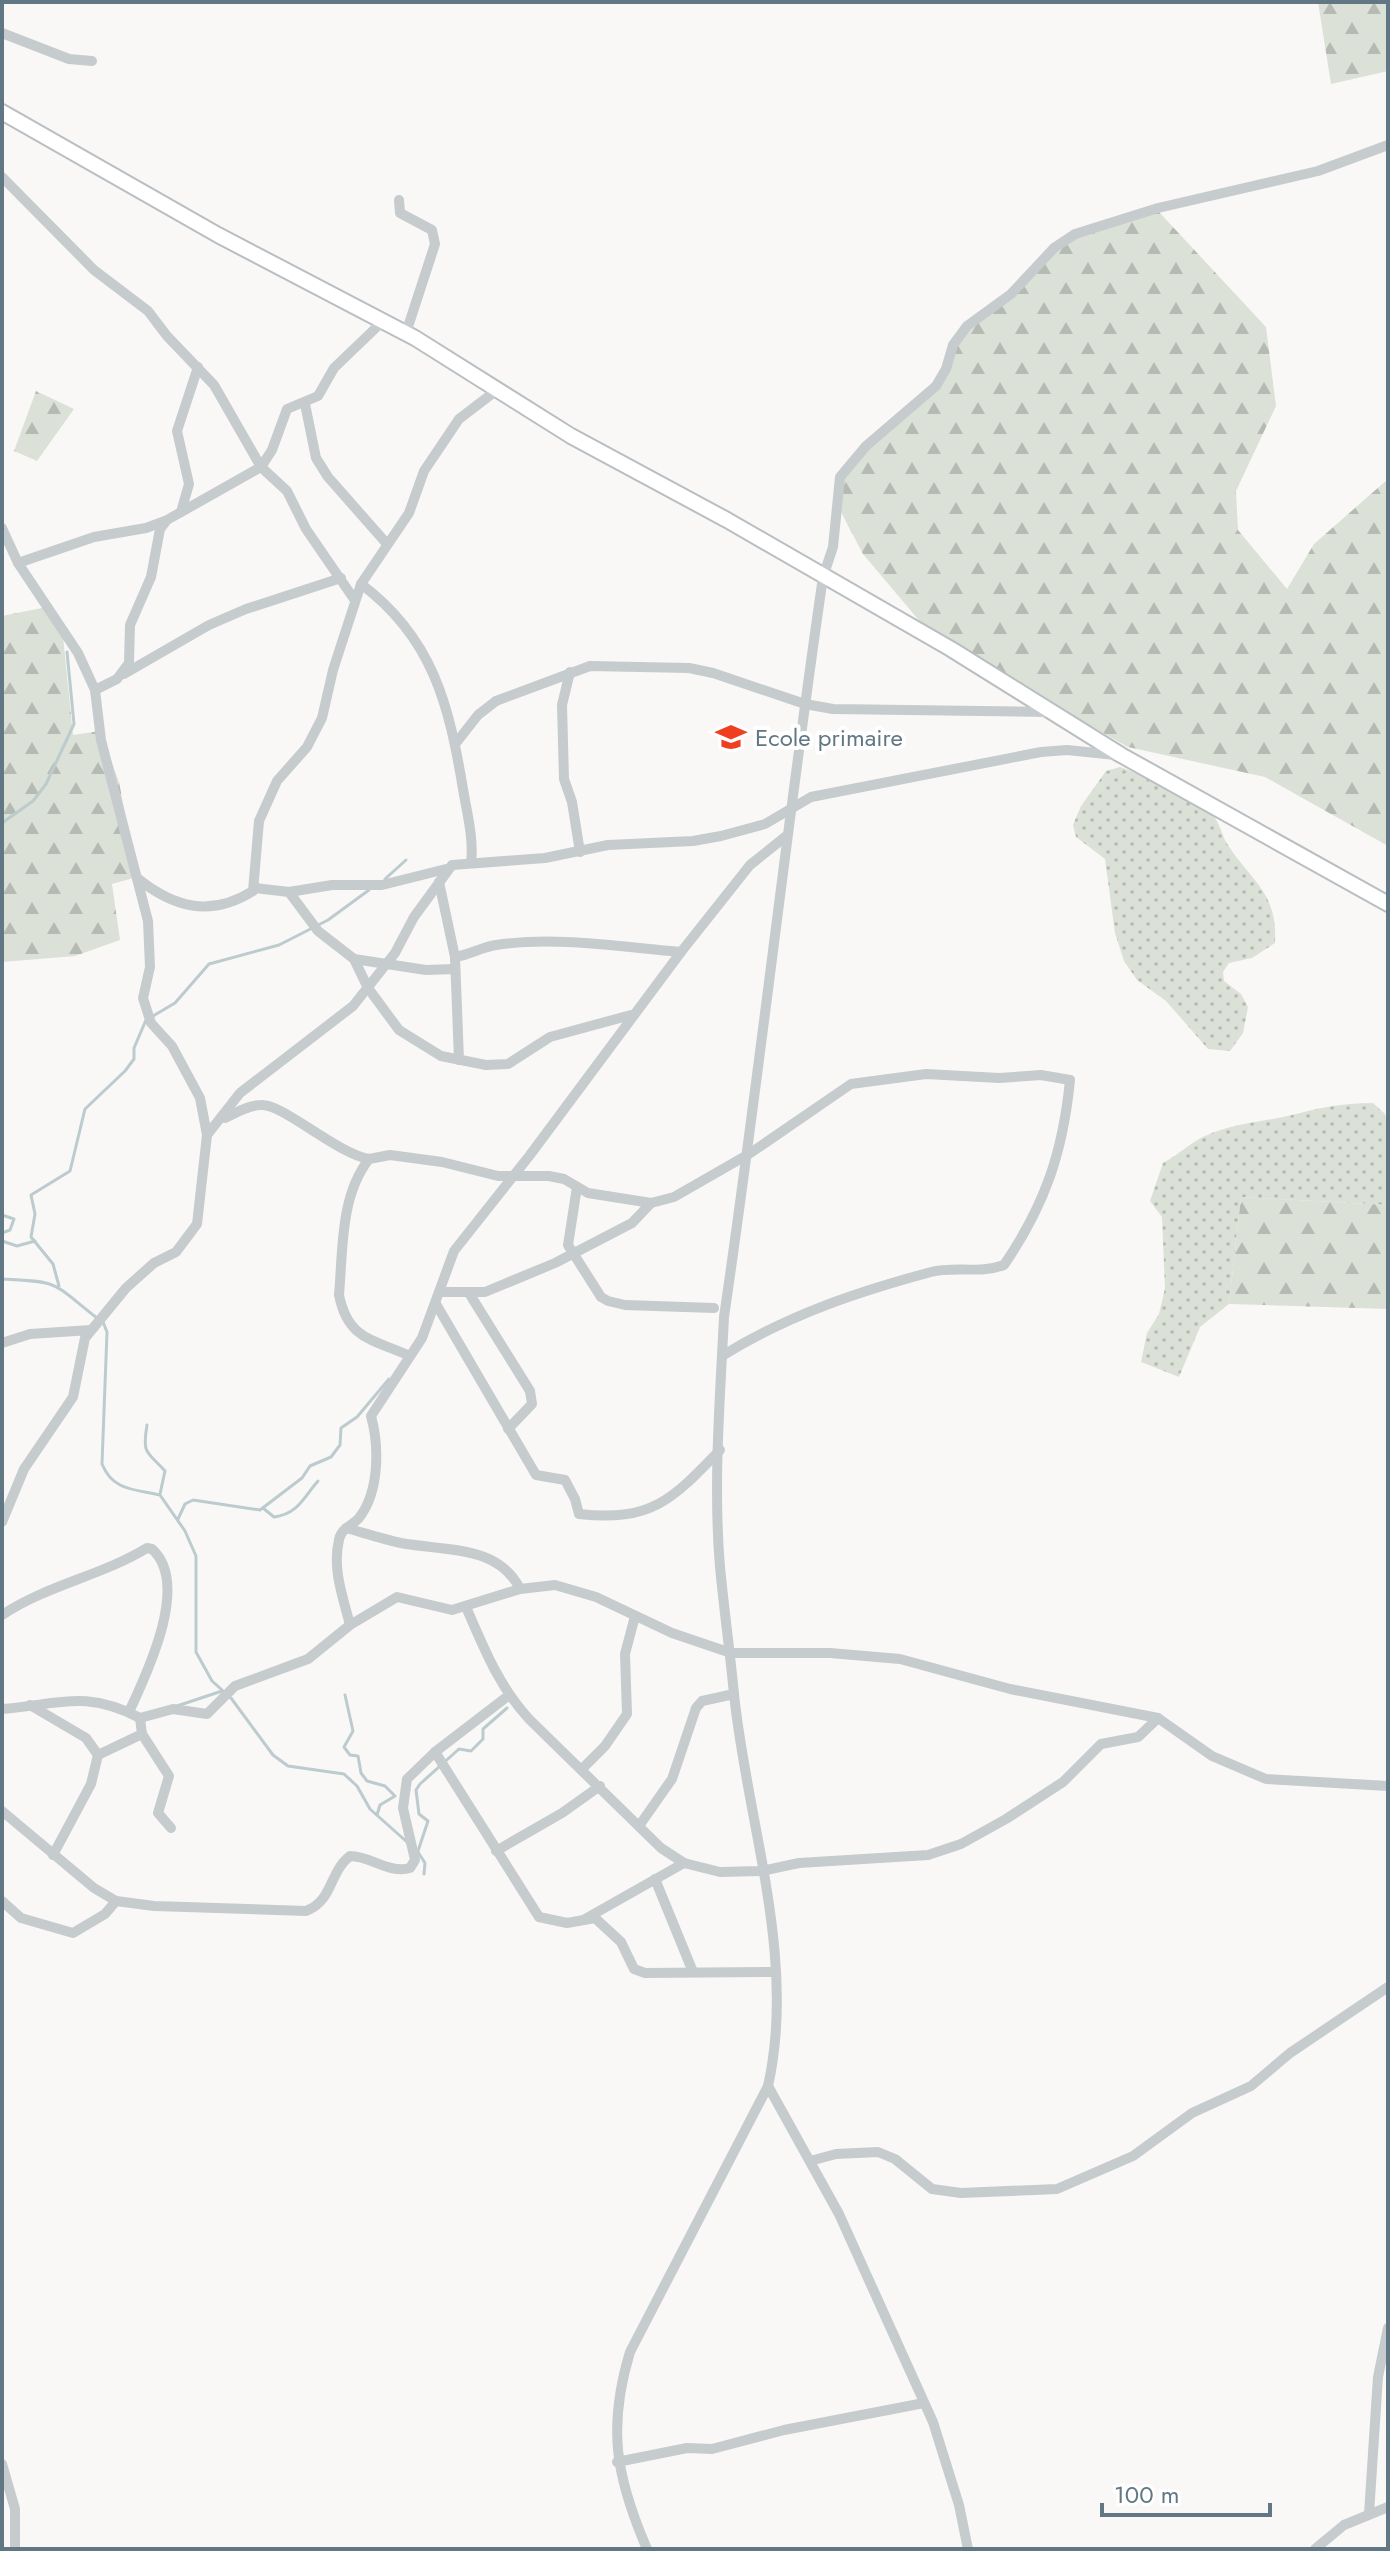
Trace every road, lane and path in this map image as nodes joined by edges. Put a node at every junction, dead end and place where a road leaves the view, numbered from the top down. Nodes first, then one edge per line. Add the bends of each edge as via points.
1 (2, 33) edge
2 (92, 61) dead end
3 (2, 112) edge
4 (1388, 145) edge
5 (2, 177) edge
6 (399, 200) dead end
7 (383, 321) junction
8 (406, 333) junction
9 (198, 367) junction
10 (497, 390) junction
11 (305, 404) junction
12 (261, 467) junction
13 (181, 512) junction
14 (167, 520) junction
15 (2, 528) edge
16 (387, 544) junction
17 (18, 563) junction
18 (823, 577) junction
19 (341, 578) junction
20 (361, 584) junction
21 (354, 599) junction
22 (570, 672) junction
23 (122, 675) junction
24 (95, 690) junction
25 (805, 704) junction
26 (1049, 712) junction
27 (456, 743) junction
28 (1121, 755) junction
29 (789, 810) junction
30 (785, 837) junction
31 (580, 852) junction
32 (471, 863) junction
33 (446, 869) junction
34 (136, 876) junction
35 (439, 882) junction
36 (255, 888) junction
37 (289, 892) junction
38 (1388, 904) edge
39 (681, 952) junction
40 (354, 959) junction
41 (455, 963) junction
42 (387, 964) junction
43 (368, 988) junction
44 (631, 1015) junction
45 (459, 1060) junction
46 (223, 1119) junction
47 (207, 1135) junction
48 (749, 1154) junction
49 (369, 1159) junction
50 (513, 1177) junction
51 (577, 1187) junction
52 (651, 1203) junction
53 (574, 1254) junction
54 (441, 1292) junction
55 (469, 1293) junction
56 (436, 1304) junction
57 (714, 1308) dead end
58 (91, 1330) junction
59 (2, 1343) edge
60 (410, 1356) junction
61 (722, 1356) junction
62 (508, 1429) junction
63 (720, 1450) junction
64 (2, 1522) edge
65 (346, 1528) junction
66 (520, 1589) junction
67 (466, 1607) junction
68 (2, 1615) edge
69 (635, 1616) junction
70 (350, 1625) junction
71 (731, 1653) junction
72 (734, 1694) junction
73 (508, 1696) junction
74 (30, 1705) junction
75 (2, 1709) edge
76 (129, 1712) junction
77 (140, 1718) junction
78 (1158, 1718) junction
79 (142, 1734) junction
80 (435, 1752) junction
81 (98, 1755) junction
82 (582, 1769) junction
83 (600, 1786) junction
84 (1388, 1786) edge
85 (2, 1811) edge
86 (639, 1826) junction
87 (171, 1828) dead end
88 (496, 1851) junction
89 (53, 1855) junction
90 (684, 1863) junction
91 (761, 1871) junction
92 (655, 1879) junction
93 (2, 1901) edge
94 (116, 1901) junction
95 (584, 1920) junction
96 (693, 1972) junction
97 (776, 1972) junction
98 (1388, 1987) edge
99 (768, 2086) junction
100 (810, 2161) junction
101 (1388, 2328) edge
102 (924, 2403) junction
103 (617, 2462) junction
104 (2, 2464) edge
105 (1388, 2507) edge
106 (1369, 2514) junction
107 (15, 2549) edge
108 (647, 2549) edge
109 (968, 2549) edge
110 (1315, 2549) edge

1 - 2 street via 69,59
3 - 7 street
4 - 18 street via 1318,171 1209,194 1103,225 1054,248 1011,294 967,326 936,386 866,446 840,477 833,547
5 - 9 street via 94,270 148,311
6 - 8 street via 400,213 432,230 435,244
7 - 8 street
7 - 11 street
8 - 10 street
9 - 12 street
9 - 13 street via 177,431 189,484
10 - 16 street via 459,419 424,471 409,513
10 - 18 street
11 - 12 street via 287,409
11 - 16 street via 316,458
12 - 13 street
12 - 19 street via 287,491
13 - 14 street
14 - 17 street
14 - 23 street via 130,625 130,656
15 - 17 street
16 - 20 street
17 - 24 street via 78,653
18 - 25 street
18 - 26 street
19 - 21 street
19 - 23 street via 209,625
20 - 21 street
20 - 27 street via 407,626 443,693
21 - 36 street via 322,718 307,747 277,781 259,821
22 - 25 street via 590,666 689,668
22 - 27 street via 496,701
22 - 31 street via 562,705 564,779
23 - 24 street
24 - 34 street via 101,740
25 - 26 street via 847,710
25 - 29 street
26 - 28 street
27 - 32 street
28 - 29 street via 1041,752 811,797
28 - 38 street
29 - 30 street
29 - 31 street via 747,831
30 - 39 street via 750,865
30 - 48 street
31 - 32 street
32 - 33 street
33 - 35 street
33 - 37 street via 382,885
34 - 36 street via 158,895 186,906 230,901
34 - 47 street via 148,921 146,1010 200,1098
35 - 41 street
35 - 42 street
36 - 37 street
37 - 40 street via 318,931
39 - 41 street via 524,943 491,945
39 - 44 street
40 - 42 street
40 - 43 street
41 - 42 street via 426,970
41 - 45 street
42 - 43 street
43 - 45 street via 399,1030 441,1056
43 - 46 street via 353,1006 240,1093
44 - 45 street via 550,1037 508,1064
44 - 50 street
46 - 47 street
46 - 49 street via 256,1105 273,1106 350,1155
47 - 58 street via 197,1224 176,1252 126,1288
48 - 52 street via 674,1197
48 - 61 street
48 - 61 street via 851,1084 926,1074 1070,1080 1054,1172 1004,1265 934,1272 830,1301
49 - 50 street via 404,1157
49 - 60 street via 349,1197 342,1311 355,1332
50 - 51 street via 549,1176
50 - 54 street via 454,1251
51 - 52 street
51 - 53 street via 568,1245
52 - 53 street via 632,1223
53 - 55 street via 485,1292
53 - 57 street via 601,1297 614,1303
54 - 55 street
54 - 56 street
55 - 62 street via 530,1391 532,1404
56 - 60 street
56 - 62 street
58 - 59 street via 30,1334
58 - 64 street via 73,1397 24,1469
60 - 65 street via 371,1416 378,1450 374,1476 362,1513
61 - 63 street
62 - 63 street via 536,1475 565,1480 575,1511 586,1515 627,1517 663,1503
63 - 71 street via 720,1566
65 - 66 street via 483,1557 509,1571
65 - 70 street via 338,1540 337,1572
66 - 67 street
66 - 69 street via 555,1585
67 - 70 street via 442,1611 397,1597
67 - 73 street
68 - 76 street via 28,1599 152,1549 163,1569 166,1604 160,1639
69 - 71 street
69 - 82 street via 625,1654 627,1714
70 - 77 street via 308,1659 235,1686 207,1714 173,1709
71 - 72 street
71 - 78 street via 900,1659 1010,1689
72 - 86 street via 702,1701 696,1708 672,1779
72 - 91 street
73 - 80 street
73 - 82 street
74 - 75 street
74 - 76 street via 81,1700
74 - 81 street via 86,1738
76 - 77 street
77 - 79 street
78 - 84 street via 1212,1756 1266,1779
78 - 91 street via 1138,1737 1101,1744 1063,1782 961,1844 928,1855 799,1863
79 - 81 street
79 - 87 street via 169,1776 158,1813
80 - 88 street
80 - 94 street via 407,1779 403,1793 415,1860 410,1868 350,1856 335,1874 330,1891 306,1911
81 - 89 street via 91,1784
82 - 83 street
83 - 86 street
83 - 88 street
85 - 89 street
86 - 90 street
88 - 95 street via 539,1917 567,1923
89 - 94 street
90 - 91 street via 720,1872
90 - 92 street
91 - 97 street
92 - 95 street
92 - 96 street
93 - 94 street via 21,1918 73,1933
95 - 96 street via 595,1918 610,1930 634,1969 661,1975
96 - 97 street
97 - 99 street via 778,2023
98 - 100 street via 1251,2086 1192,2113 1133,2156 1057,2189 932,2189 878,2152
99 - 100 street
99 - 103 street via 630,2352 618,2391
100 - 102 street via 851,2238
101 - 106 street via 1378,2377
102 - 103 street via 712,2449 687,2448
102 - 109 street via 959,2505
103 - 108 street
104 - 107 street via 15,2509
105 - 106 street
106 - 110 street via 1344,2525

